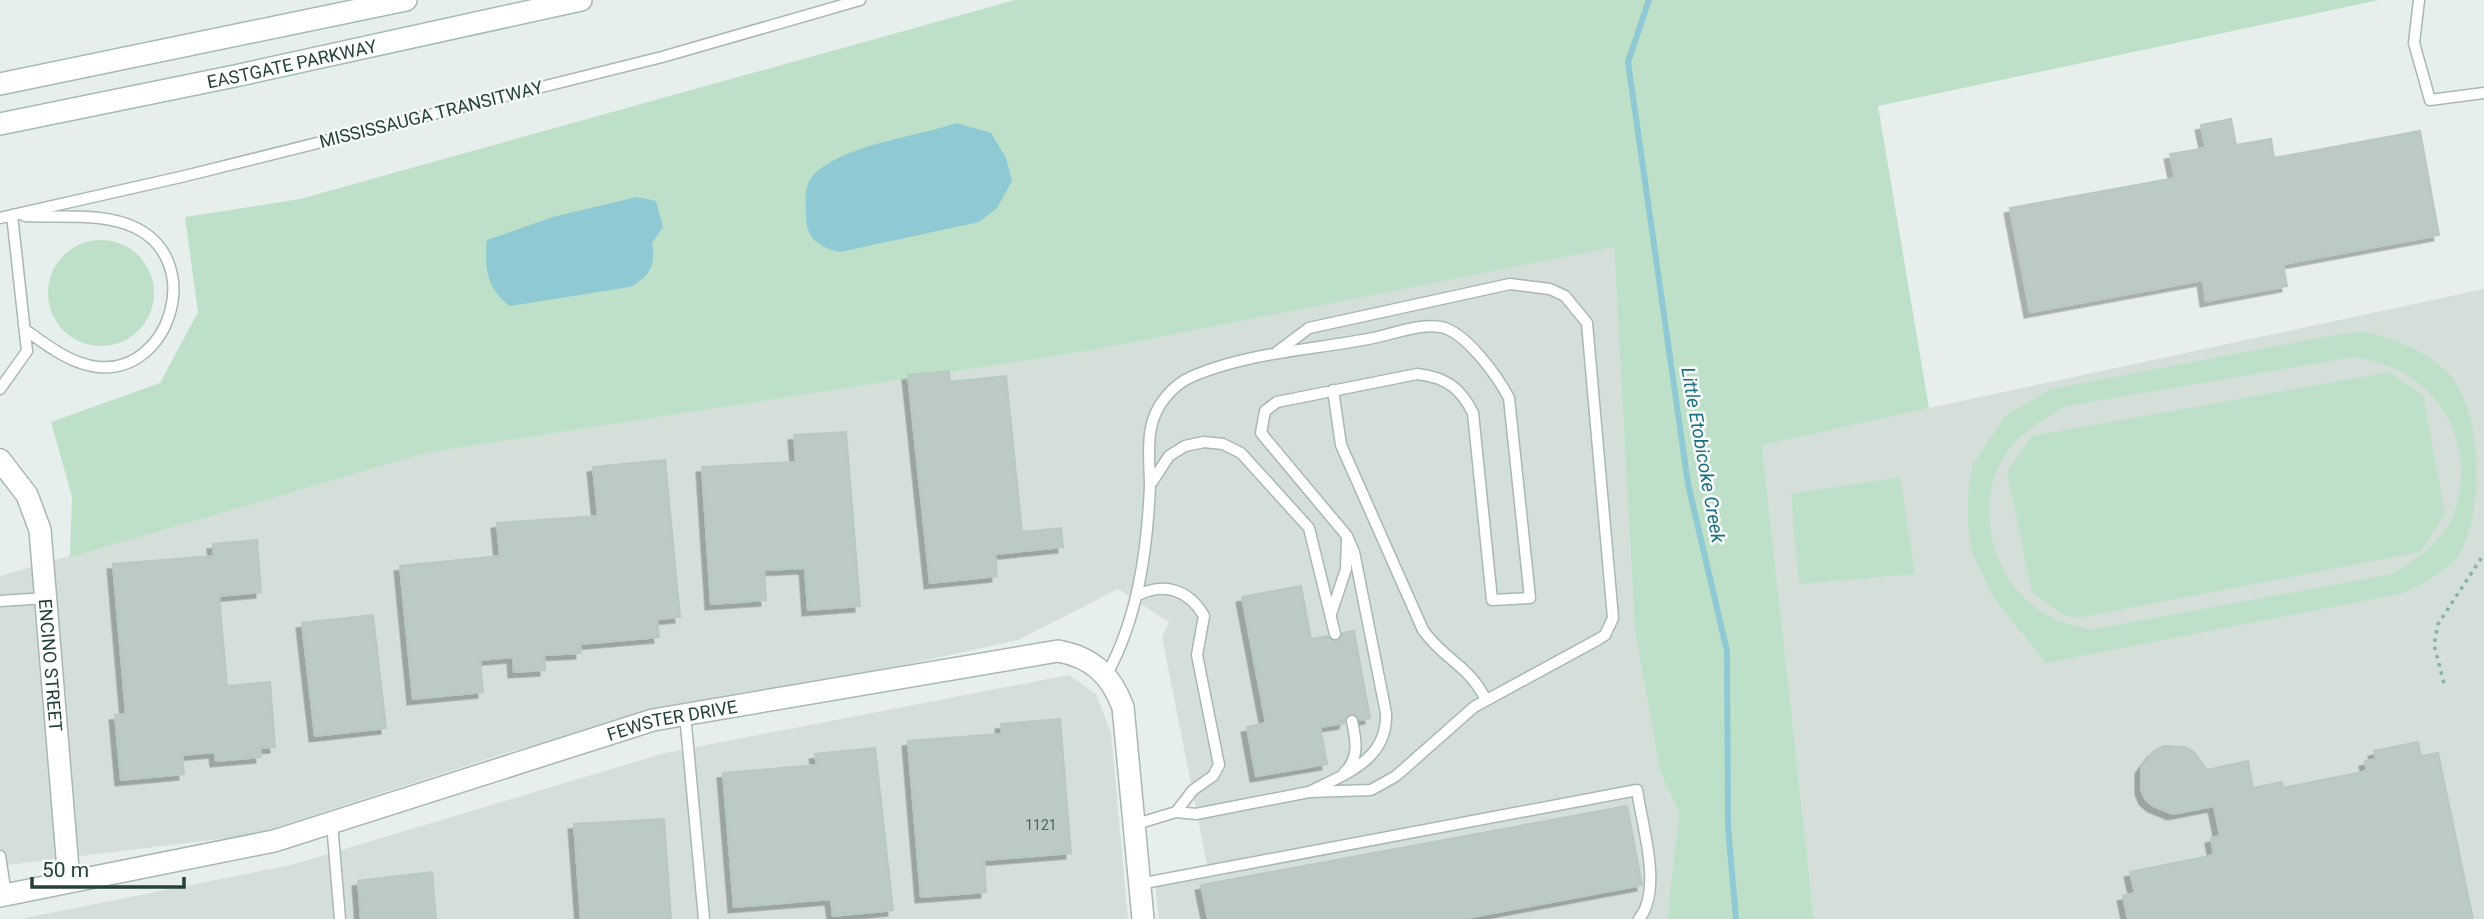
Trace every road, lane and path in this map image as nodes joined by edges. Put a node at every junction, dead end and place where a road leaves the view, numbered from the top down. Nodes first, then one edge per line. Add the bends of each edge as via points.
1 (406, 0) edge
2 (581, 0) edge
3 (860, 0) edge
4 (2419, 0) edge
5 (0, 84) edge
6 (2484, 93) edge
7 (0, 124) edge
8 (6, 217) edge
9 (27, 331) junction
10 (1277, 352) junction
11 (0, 389) edge
12 (1333, 390) junction
13 (0, 460) edge
14 (1150, 488) junction
15 (1347, 536) junction
16 (2484, 554) edge
17 (1138, 595) junction
18 (46, 598) junction
19 (0, 601) edge
20 (1331, 614) junction
21 (1335, 635) dead end
22 (1106, 676) junction
23 (2444, 683) dead end
24 (1486, 700) junction
25 (685, 714) junction
26 (1352, 721) dead end
27 (1339, 777) junction
28 (1309, 792) junction
29 (1176, 812) junction
30 (332, 823) junction
31 (1133, 825) junction
32 (0, 856) edge
33 (69, 881) junction
34 (1139, 884) junction
35 (3, 895) edge
36 (340, 919) edge
37 (704, 919) edge
38 (1143, 919) edge
39 (1639, 919) edge

1 - 5 street
2 - 7 street, EASTGATE PARKWAY
3 - 8 lane, MISSISSAUGA TRANSITWAY via 662,57
4 - 6 lane via 2414,43 2430,100
8 - 9 lane
8 - 9 lane via 113,220 152,239 173,272 175,290 166,324 143,353 127,363 98,367 82,363 52,350
9 - 11 lane via 27,351
10 - 12 lane via 1313,350 1430,326 1460,337 1494,373 1509,398 1530,598 1492,600 1473,412 1465,396 1451,383 1417,374
10 - 14 lane via 1192,377 1173,389 1158,407 1150,428
10 - 24 lane via 1309,328 1510,284 1550,289 1578,308 1587,323 1611,627 1597,640
12 - 15 lane via 1278,402 1265,411 1260,425 1264,439
12 - 24 lane via 1341,445 1423,630 1477,681
13 - 18 street, ENCINO STREET via 27,495 40,530
14 - 17 lane
14 - 20 lane via 1169,456 1185,446 1223,444 1241,453 1309,528
15 - 20 lane via 1346,569
15 - 27 lane via 1354,552 1387,731 1375,751
16 - 23 path via 2438,624 2434,645
17 - 22 lane
17 - 29 lane via 1163,587 1176,590 1188,595 1205,616 1197,655 1219,765
18 - 19 lane
18 - 33 street, ENCINO STREET
20 - 21 lane
22 - 25 street, FEWSTER DRIVE via 1079,655 1058,651
22 - 31 street, FEWSTER DRIVE via 1123,706
24 - 28 lane via 1384,785 1357,792
25 - 30 street, FEWSTER DRIVE via 653,720
25 - 37 lane
26 - 27 lane via 1354,758
27 - 28 lane
28 - 29 lane via 1196,814
29 - 31 lane
30 - 33 street, FEWSTER DRIVE via 274,841
30 - 36 lane
31 - 34 street, FEWSTER DRIVE
32 - 35 lane
33 - 35 street, FEWSTER DRIVE
34 - 38 street, FEWSTER DRIVE
34 - 39 lane via 1637,790 1652,887

